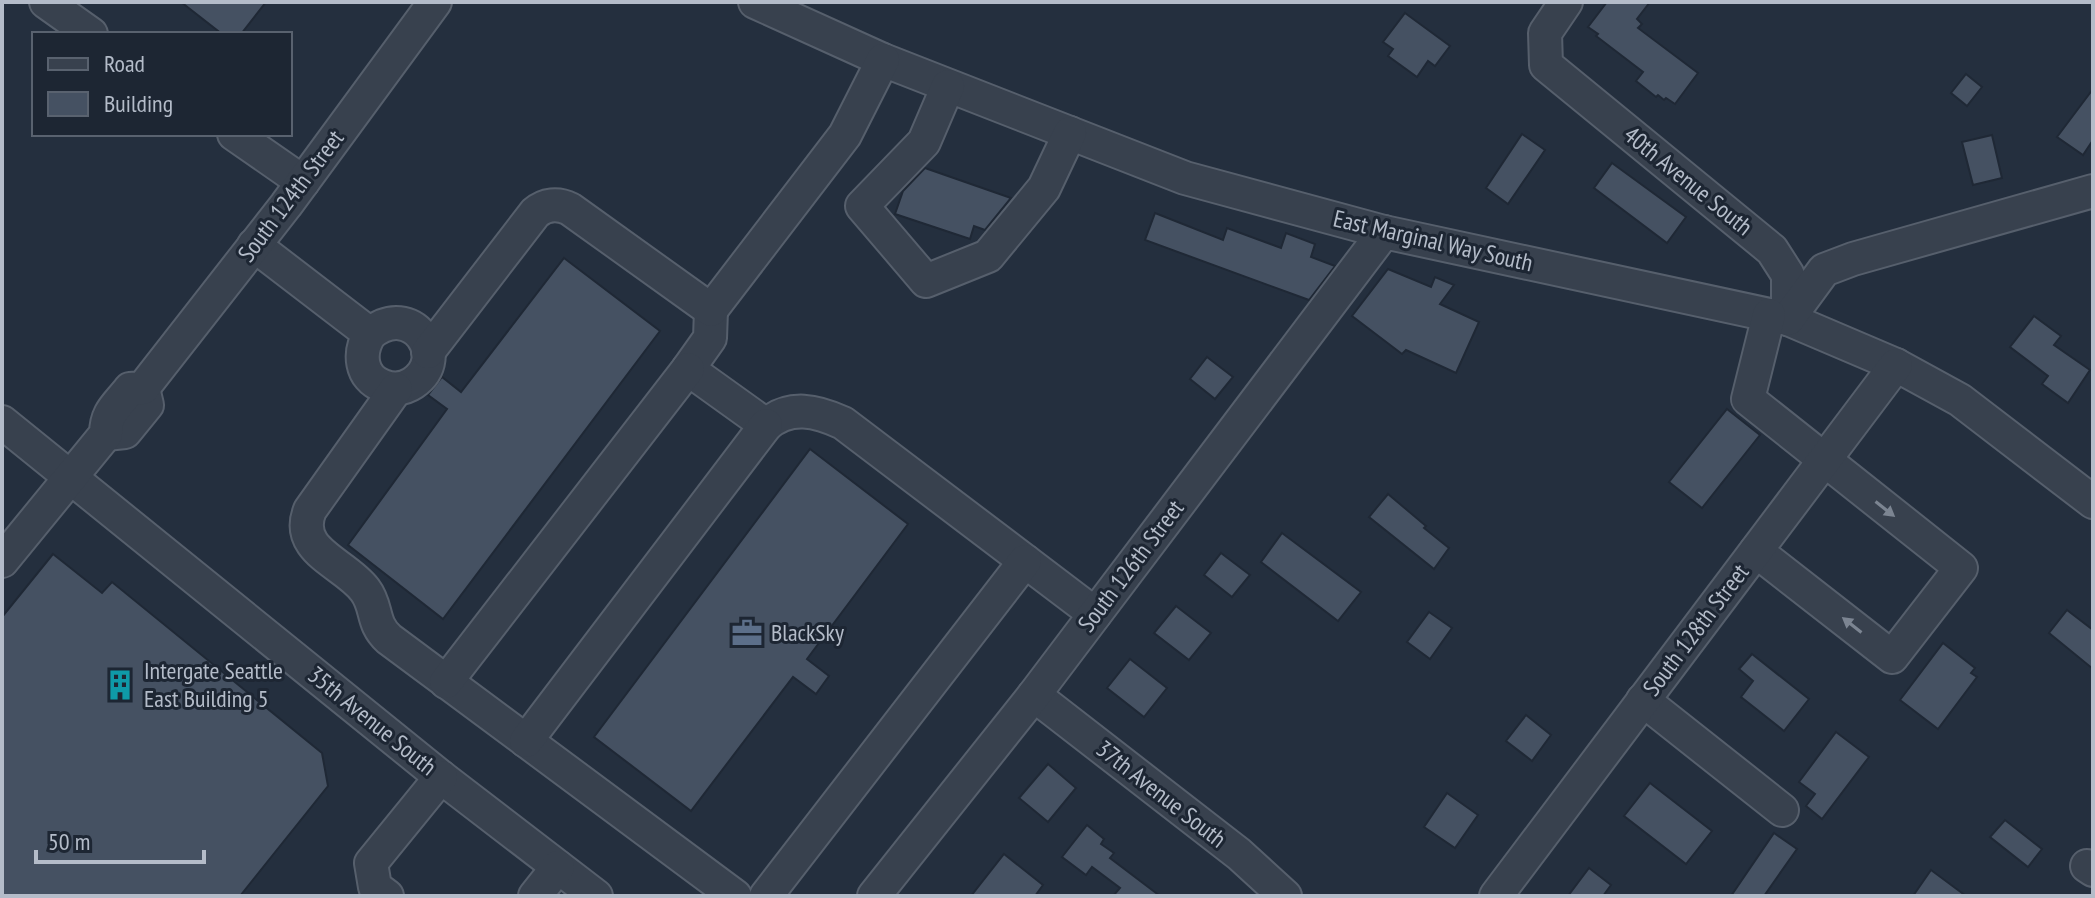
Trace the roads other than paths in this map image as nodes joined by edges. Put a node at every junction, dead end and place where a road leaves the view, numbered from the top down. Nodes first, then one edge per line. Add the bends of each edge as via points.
1 (46, 2) edge
2 (435, 2) edge
3 (755, 2) edge
4 (1566, 2) edge
5 (88, 32) edge
6 (883, 60) junction
7 (948, 86) junction
8 (1070, 133) junction
9 (237, 136) edge
10 (303, 182) junction
11 (2093, 191) edge
12 (1384, 232) junction
13 (254, 245) junction
14 (711, 310) junction
15 (1779, 317) junction
16 (370, 334) junction
17 (428, 352) junction
18 (1896, 365) junction
19 (688, 369) junction
20 (396, 389) junction
21 (2, 422) edge
22 (766, 425) junction
23 (1823, 461) junction
24 (71, 477) junction
25 (2093, 502) edge
26 (1756, 551) junction
27 (2, 561) edge
28 (1025, 561) junction
29 (1095, 614) junction
30 (446, 682) junction
31 (1034, 695) junction
32 (1643, 700) junction
33 (526, 741) junction
34 (441, 777) junction
35 (1782, 810) dead end
36 (558, 867) junction
37 (387, 896) edge
38 (535, 896) edge
39 (596, 896) edge
40 (735, 896) edge
41 (766, 896) edge
42 (874, 896) edge
43 (1285, 896) edge
44 (1496, 896) edge

1 - 5 street
2 - 10 street, South 124th Street
3 - 6 street, East Marginal Way South
4 - 15 street, 40th Avenue South via 1545,33 1546,65 1772,250 1788,275
6 - 7 street, East Marginal Way South
6 - 14 street via 845,135
7 - 8 street, East Marginal Way South
7 - 8 street via 924,142 862,206 926,281 988,256 1044,188
8 - 12 street, East Marginal Way South via 1185,178
9 - 10 street
10 - 13 street, South 124th Street
11 - 15 street via 1824,270
12 - 15 street, East Marginal Way South
12 - 29 street, South 126th Street
13 - 16 street
13 - 24 street, South 124th Street via 143,388 130,389 106,419 106,434
14 - 17 street via 570,209 549,206 535,213
14 - 19 street via 710,338
15 - 18 street, East Marginal Way South
15 - 23 street via 1748,399
16 - 17 street via 400,322 419,332
16 - 20 street via 362,354 368,375
17 - 20 street via 417,381
18 - 23 street, South 128th Street
18 - 25 street, East Marginal Way South via 1960,400
19 - 22 street
19 - 30 street
20 - 30 street via 310,510 305,529 315,547 363,588 378,629
21 - 24 street, 35th Avenue South
22 - 28 street via 787,412 806,410 843,423
22 - 33 street
23 - 26 street, South 128th Street
23 -> 26 street via 1961,568 1892,657
24 - 27 street, South 124th Street
24 - 34 street, 35th Avenue South
26 - 32 street, South 128th Street
28 - 29 street
28 - 41 street
29 - 31 street, South 126th Street
30 - 33 street
31 - 42 street, South 126th Street
31 - 43 street, 37th Avenue South via 1239,854
32 - 35 street
32 - 44 street, South 128th Street
33 - 40 street
34 - 36 street, 35th Avenue South
34 - 37 street via 371,863 375,887
36 - 38 street
36 - 39 street, 35th Avenue South

